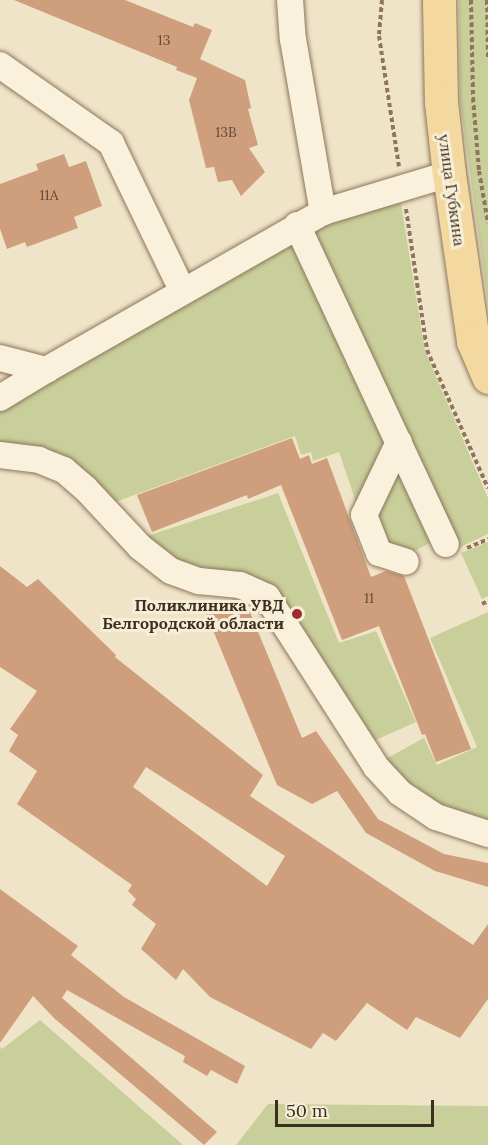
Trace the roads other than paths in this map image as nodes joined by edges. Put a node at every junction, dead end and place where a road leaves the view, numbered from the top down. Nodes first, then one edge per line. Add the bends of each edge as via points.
1 (290, 0) edge
2 (439, 0) edge
3 (0, 65) edge
4 (449, 174) junction
5 (323, 212) junction
6 (297, 225) junction
7 (182, 290) junction
8 (0, 358) edge
9 (46, 370) junction
10 (488, 377) edge
11 (0, 398) edge
12 (399, 442) junction
13 (0, 456) edge
14 (451, 548) road end
15 (406, 562) dead end
16 (488, 834) edge

1 - 5 lane via 293,39
2 - 4 main road, улица Губкина via 441,102
3 - 7 lane via 111,143
4 - 5 lane
4 - 10 main road, улица Губкина via 474,341
5 - 6 lane
6 - 7 lane
6 - 12 lane
7 - 9 lane
8 - 9 lane
9 - 11 lane
12 - 14 lane
12 - 15 lane via 364,515 379,553
13 - 16 lane via 39,460 63,470 86,488 140,547 171,571 199,581 240,585 267,597 376,767 416,806 436,817

